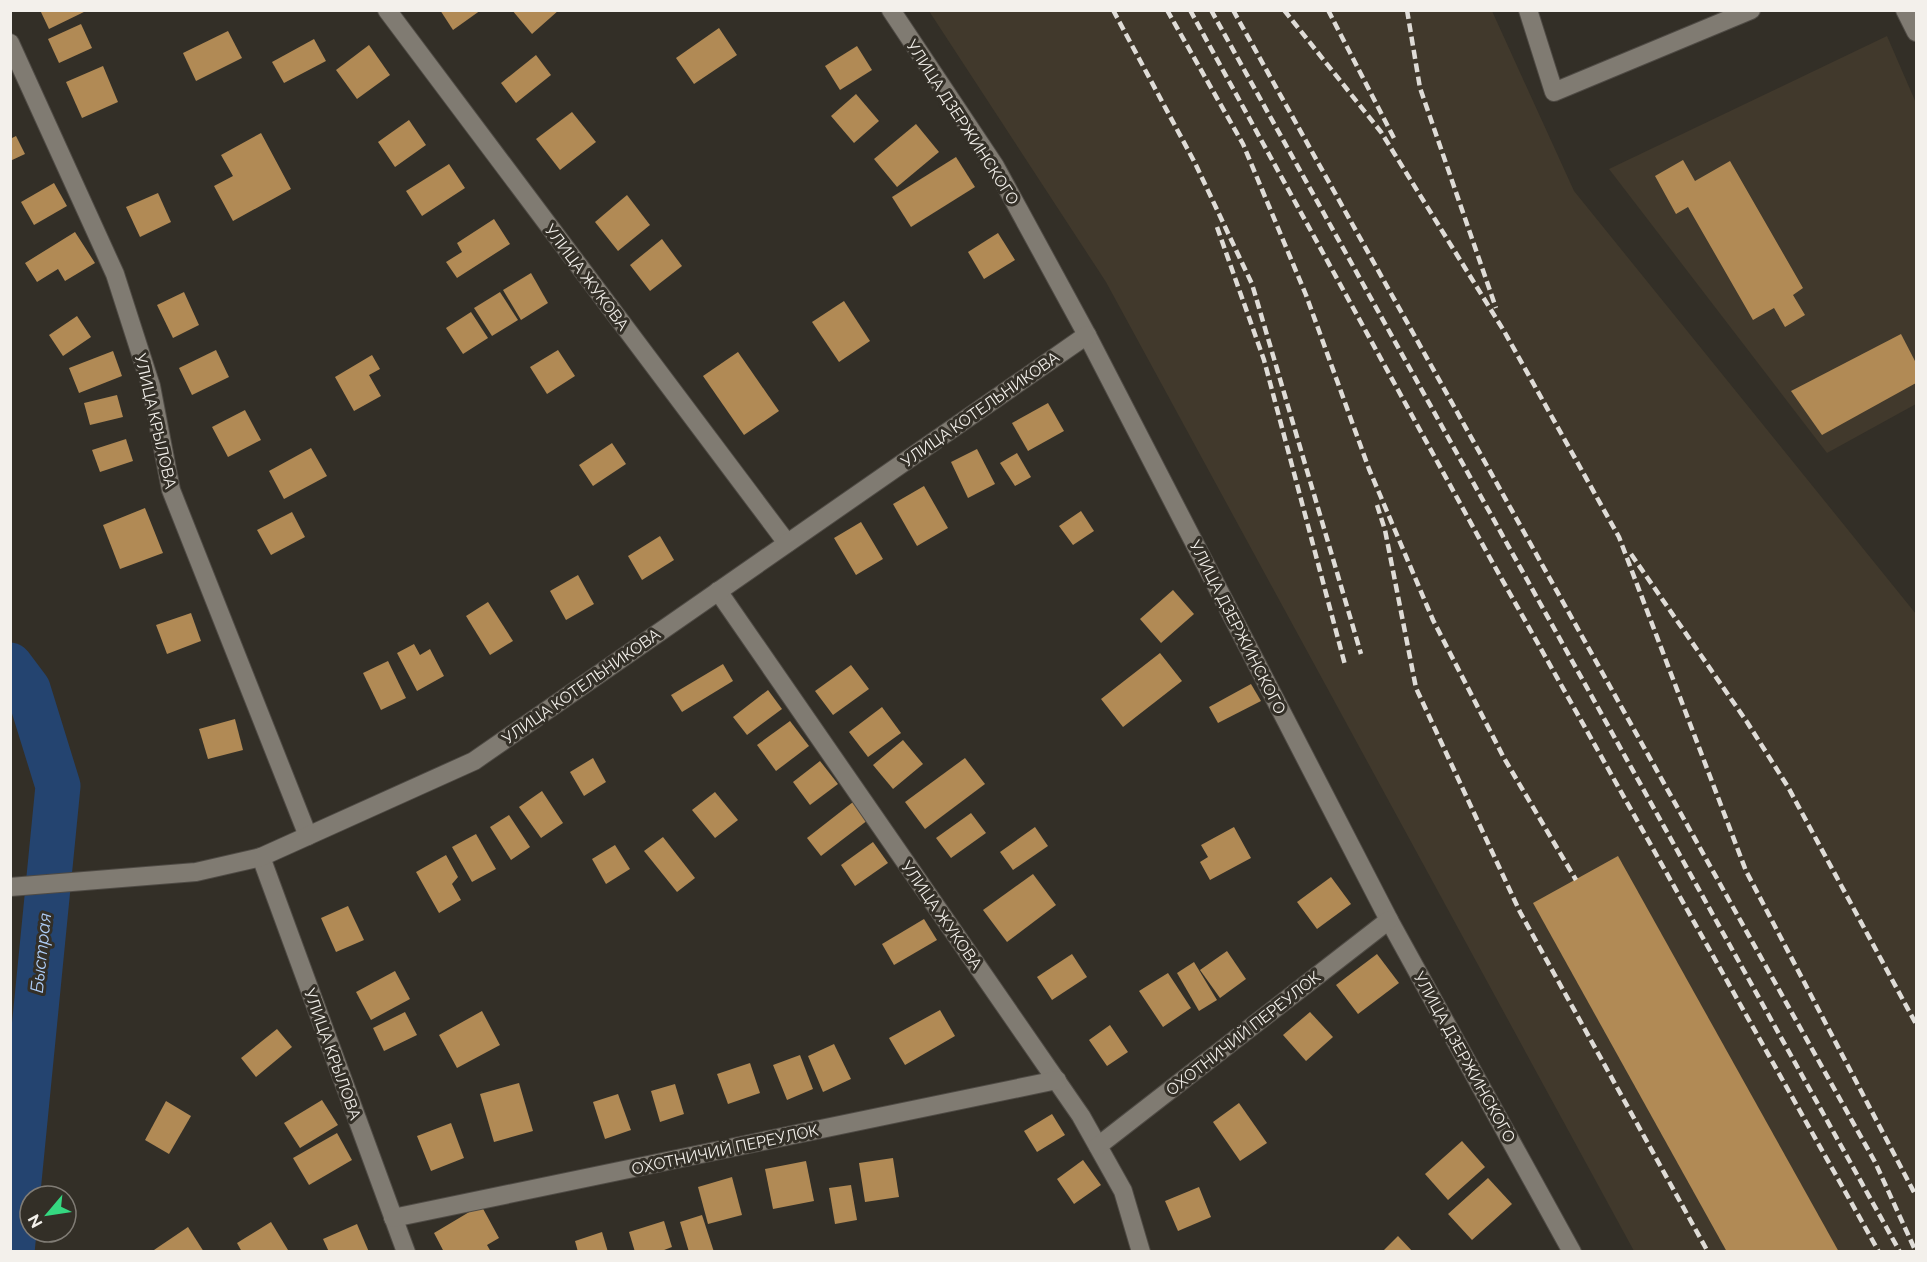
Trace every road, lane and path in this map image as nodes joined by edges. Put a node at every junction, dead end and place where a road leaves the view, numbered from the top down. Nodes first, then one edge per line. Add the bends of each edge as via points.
1 (387, 10) edge
2 (891, 10) edge
3 (1528, 10) edge
4 (1751, 10) edge
5 (1905, 10) edge
6 (1917, 32) edge
7 (10, 43) edge
8 (1087, 335) junction
9 (788, 543) junction
10 (718, 591) junction
11 (308, 836) junction
12 (261, 857) junction
13 (10, 886) edge
14 (1389, 920) junction
15 (1057, 1080) junction
16 (1098, 1146) junction
17 (393, 1218) junction
18 (406, 1251) edge
19 (1141, 1251) edge
20 (1572, 1251) edge

1 - 9 street, УЛИЦА ЖУКОВА
2 - 8 street, УЛИЦА ДЗЕРЖИНСКОГО via 995,166
3 - 4 street via 1554,93
5 - 6 street
7 - 11 street, УЛИЦА КРЫЛОВА via 115,274 151,386 171,490
8 - 9 street, УЛИЦА КОТЕЛЬНИКОВА
8 - 14 street, УЛИЦА ДЗЕРЖИНСКОГО
9 - 10 street, УЛИЦА КОТЕЛЬНИКОВА
10 - 11 street, УЛИЦА КОТЕЛЬНИКОВА via 474,760
10 - 15 street, УЛИЦА ЖУКОВА
11 - 12 street, УЛИЦА КОТЕЛЬНИКОВА
12 - 13 street, УЛИЦА КОТЕЛЬНИКОВА via 196,872
12 - 17 street, УЛИЦА КРЫЛОВА
14 - 16 street, ОХОТНИЧИЙ ПЕРЕУЛОК
14 - 20 street, УЛИЦА ДЗЕРЖИНСКОГО
15 - 16 street, УЛИЦА ЖУКОВА
15 - 17 street, ОХОТНИЧИЙ ПЕРЕУЛОК
16 - 19 street, УЛИЦА ЖУКОВА via 1123,1191
17 - 18 street, УЛИЦА КРЫЛОВА

